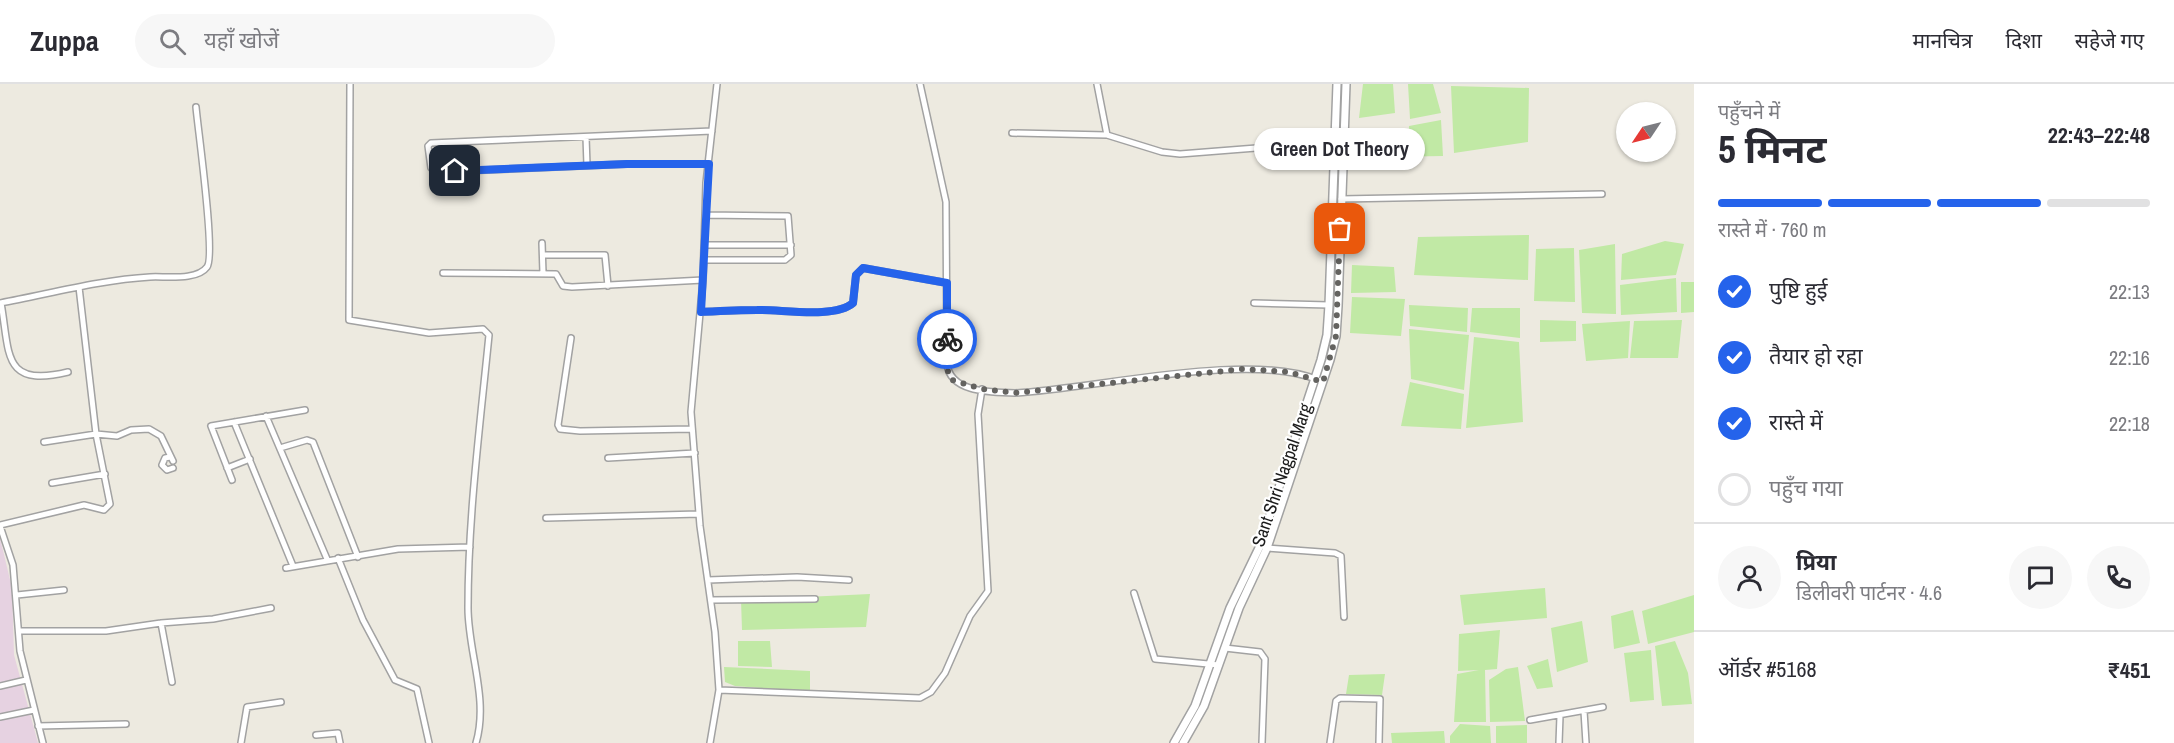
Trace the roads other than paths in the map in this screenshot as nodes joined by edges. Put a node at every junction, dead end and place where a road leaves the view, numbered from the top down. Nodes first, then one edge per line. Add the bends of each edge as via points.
1 (350, 84) edge
2 (717, 84) edge
3 (920, 84) edge
4 (1097, 84) edge
5 (1337, 84) edge
6 (1346, 84) edge
7 (196, 107) dead end
8 (712, 130) junction
9 (1012, 133) dead end
10 (1107, 135) junction
11 (586, 136) junction
12 (1333, 142) junction
13 (709, 164) junction
14 (587, 165) junction
15 (1602, 194) dead end
16 (1341, 202) junction
17 (1331, 206) junction
18 (705, 215) junction
19 (543, 243) dead end
20 (704, 245) junction
21 (791, 245) junction
22 (543, 255) junction
23 (704, 260) junction
24 (443, 273) dead end
25 (543, 273) junction
26 (703, 280) junction
27 (947, 283) junction
28 (608, 286) junction
29 (79, 288) junction
30 (0, 303) edge
31 (1254, 303) dead end
32 (1329, 305) junction
33 (701, 312) junction
34 (571, 338) dead end
35 (68, 372) dead end
36 (1315, 378) junction
37 (1323, 382) junction
38 (982, 389) junction
39 (305, 410) dead end
40 (266, 416) junction
41 (234, 422) junction
42 (692, 429) junction
43 (96, 434) junction
44 (44, 442) dead end
45 (280, 448) junction
46 (695, 453) junction
47 (608, 458) dead end
48 (250, 459) junction
49 (172, 462) dead end
50 (227, 468) junction
51 (105, 474) junction
52 (232, 480) dead end
53 (51, 483) dead end
54 (699, 514) junction
55 (546, 518) dead end
56 (0, 526) edge
57 (470, 547) junction
58 (1267, 548) junction
59 (358, 557) junction
60 (338, 558) junction
61 (327, 559) junction
62 (293, 566) junction
63 (286, 568) dead end
64 (708, 580) junction
65 (849, 580) dead end
66 (64, 590) dead end
67 (1134, 593) dead end
68 (17, 595) junction
69 (711, 600) junction
70 (815, 600) dead end
71 (271, 608) dead end
72 (1344, 617) dead end
73 (160, 623) junction
74 (19, 631) junction
75 (1225, 648) junction
76 (1210, 663) junction
77 (1218, 665) junction
78 (26, 680) junction
79 (172, 682) dead end
80 (0, 686) edge
81 (718, 690) junction
82 (281, 702) dead end
83 (1603, 707) dead end
84 (34, 710) junction
85 (1584, 711) junction
86 (1560, 716) junction
87 (0, 717) edge
88 (1530, 720) dead end
89 (126, 724) dead end
90 (38, 726) junction
91 (316, 735) dead end
92 (43, 743) edge
93 (242, 743) edge
94 (340, 743) edge
95 (429, 743) edge
96 (476, 743) edge
97 (710, 743) edge
98 (1174, 743) edge
99 (1183, 743) edge
100 (1262, 743) edge
101 (1330, 743) edge
102 (1379, 743) edge
103 (1559, 743) edge
104 (1586, 743) edge

1 - 57 street via 349,320 411,332 483,329 489,333
2 - 8 street
3 - 27 street via 944,189
4 - 10 street
5 - 12 street, Sant Shri Nagpal Marg
6 - 16 street, Sant Shri Nagpal Marg
7 - 29 street via 209,236 207,268 196,274 145,277
8 - 11 street
8 - 13 street
9 - 10 street
10 - 12 street via 1180,154
11 - 14 street
11 - 14 street via 428,146 431,168 437,172
12 - 17 street, Sant Shri Nagpal Marg
13 - 14 street
13 - 18 street
15 - 16 street
16 - 17 street
16 - 37 street, Sant Shri Nagpal Marg via 1336,336
17 - 32 street, Sant Shri Nagpal Marg
18 - 20 street
18 - 21 street via 788,216
19 - 22 street
20 - 21 street
20 - 23 street
21 - 23 street via 791,255 785,260
22 - 25 street
22 - 28 street via 605,255
23 - 26 street
24 - 25 street
25 - 28 street via 556,274 565,287
26 - 28 street
26 - 33 street
27 - 33 street via 863,268 856,275 853,303 846,308
27 - 38 street via 948,374 956,382
29 - 30 street
29 - 43 street
30 - 35 street via 16,370 44,377
31 - 32 street
32 - 36 street, Sant Shri Nagpal Marg via 1327,335
33 - 42 street
34 - 42 street via 560,429
36 - 37 street
36 - 38 street via 1243,369 1038,392
36 - 76 street, Sant Shri Nagpal Marg via 1258,548
37 - 58 street, Sant Shri Nagpal Marg
38 - 81 street via 978,414 987,591 970,616 945,673 931,692 920,698
39 - 40 street
40 - 41 street
40 - 45 street
41 - 48 street
41 - 50 street via 211,427
42 - 46 street
43 - 44 street
43 - 49 street via 117,436 149,429 167,444
43 - 51 street
45 - 59 street via 307,440 313,442
45 - 61 street
46 - 47 street
46 - 54 street
48 - 50 street
48 - 62 street
50 - 52 street
51 - 53 street
51 - 56 street via 110,504 107,509 84,505
54 - 55 street
54 - 64 street
56 - 68 street via 13,565
57 - 59 street via 398,549
57 - 96 street via 468,613 480,716
58 - 72 street via 1341,556
58 - 75 street, Sant Shri Nagpal Marg
59 - 60 street
60 - 61 street
60 - 95 street via 363,620 395,680 417,689
61 - 62 street
62 - 63 street
64 - 65 street
64 - 69 street
66 - 68 street
67 - 76 street via 1155,659
68 - 74 street
69 - 70 street
69 - 81 street
71 - 73 street via 213,619
73 - 74 street via 106,631
73 - 79 street
74 - 78 street
75 - 77 street, Sant Shri Nagpal Marg
75 - 100 street via 1260,652 1265,659
76 - 77 street
76 - 98 street, Sant Shri Nagpal Marg via 1195,706
77 - 99 street, Sant Shri Nagpal Marg via 1203,706
78 - 80 street
78 - 84 street
81 - 97 street
82 - 93 street via 247,707
83 - 85 street
84 - 87 street
84 - 90 street
85 - 86 street
85 - 104 street
86 - 88 street
86 - 103 street
89 - 90 street
90 - 92 street
91 - 94 street via 338,733
101 - 102 street via 1338,698 1380,699

